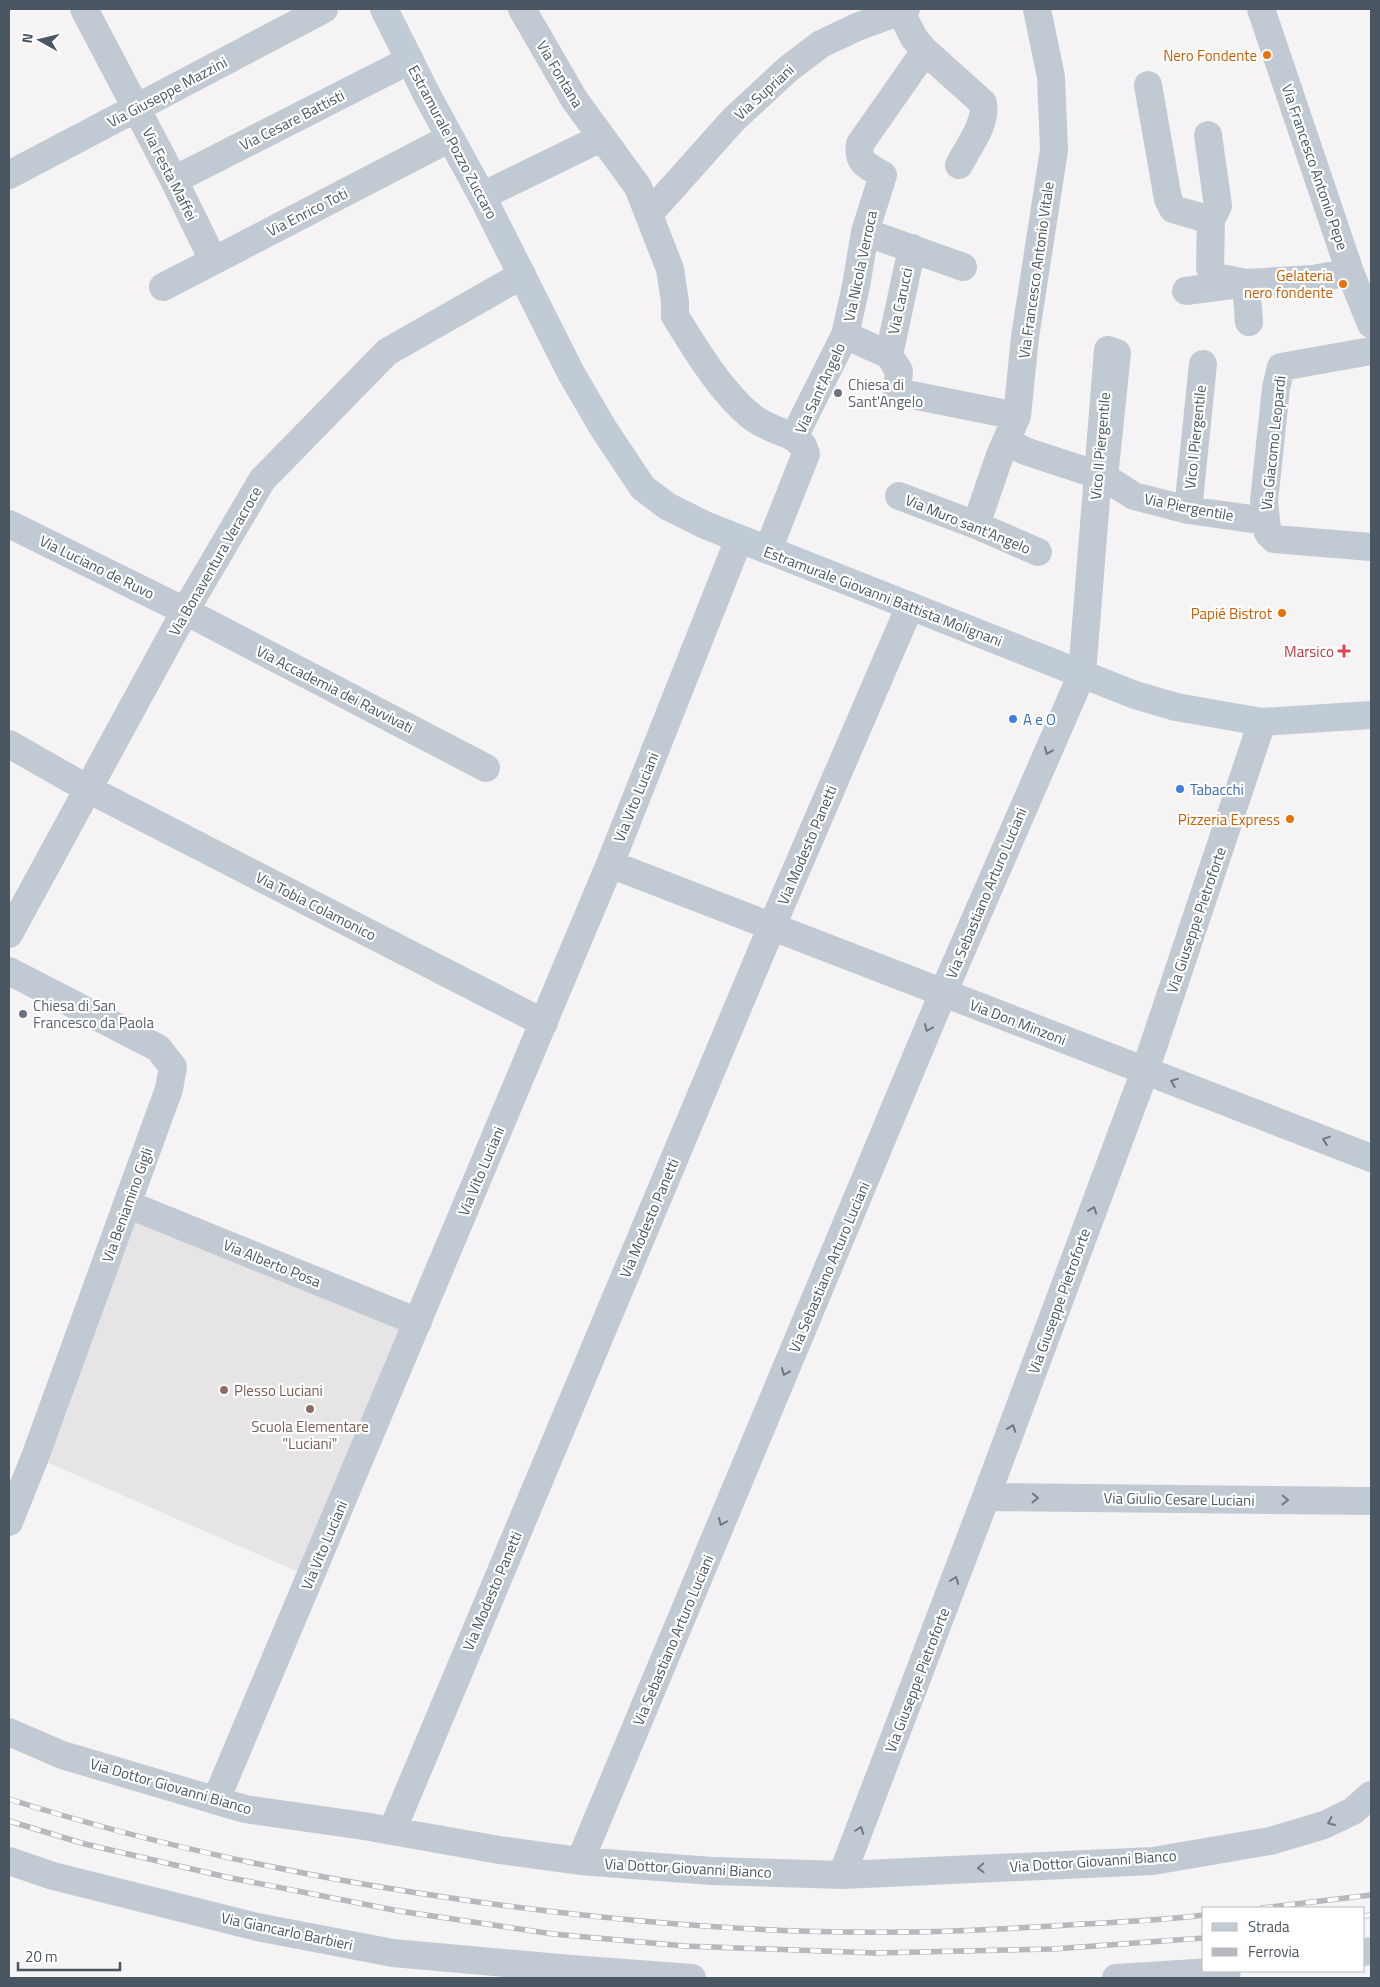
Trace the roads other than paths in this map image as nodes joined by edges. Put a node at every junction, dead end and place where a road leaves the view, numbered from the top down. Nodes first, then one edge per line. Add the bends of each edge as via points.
1 (84, 9) edge
2 (324, 9) edge
3 (384, 9) edge
4 (522, 9) edge
5 (1037, 9) edge
6 (1260, 9) edge
7 (904, 10) edge
8 (925, 51) junction
9 (410, 60) junction
10 (1148, 85) dead end
11 (136, 108) junction
12 (1208, 135) dead end
13 (450, 138) junction
14 (601, 138) junction
15 (959, 165) dead end
16 (9, 175) edge
17 (174, 180) junction
18 (482, 196) junction
19 (650, 212) junction
20 (1211, 220) junction
21 (865, 232) junction
22 (912, 248) junction
23 (213, 260) junction
24 (963, 267) dead end
25 (1350, 272) junction
26 (522, 275) junction
27 (1246, 283) junction
28 (163, 287) dead end
29 (1186, 291) dead end
30 (1249, 322) dead end
31 (1371, 322) edge
32 (845, 335) junction
33 (1371, 351) edge
34 (889, 354) junction
35 (1203, 364) dead end
36 (1017, 416) junction
37 (794, 436) junction
38 (1007, 441) junction
39 (1104, 477) junction
40 (899, 496) dead end
41 (1188, 510) junction
42 (1266, 521) junction
43 (9, 524) edge
44 (976, 525) junction
45 (739, 539) junction
46 (1371, 547) edge
47 (768, 550) junction
48 (1038, 552) dead end
49 (910, 606) junction
50 (185, 611) junction
51 (1082, 674) junction
52 (1371, 715) edge
53 (1262, 722) junction
54 (9, 744) edge
55 (486, 768) dead end
56 (88, 789) junction
57 (610, 864) junction
58 (772, 926) junction
59 (9, 934) edge
60 (9, 971) edge
61 (943, 993) junction
62 (544, 1023) junction
63 (1145, 1072) junction
64 (1371, 1158) edge
65 (127, 1204) junction
66 (418, 1322) junction
67 (986, 1497) junction
68 (1371, 1501) edge
69 (9, 1522) edge
70 (9, 1732) edge
71 (1371, 1795) edge
72 (216, 1800) junction
73 (392, 1831) junction
74 (580, 1861) junction
75 (9, 1862) edge
76 (842, 1875) junction
77 (570, 1974) edge
78 (1215, 1974) edge
79 (692, 1978) edge
80 (1116, 1978) edge

1 - 11 street, Via Festa Maffei
2 - 11 street, Via Giuseppe Mazzini
3 - 9 street, Estramurale Pozzo Zuccaro
4 - 14 street, Via Fontana via 574,99
5 - 36 street, Via Francesco Antonio Vitale via 1051,77 1054,150 1025,337
6 - 25 street, Via Francesco Antonio Pepe
7 - 8 street via 914,38
7 - 19 street, Via Supriani via 821,44 788,69 733,120
8 - 15 street via 983,103 981,123
8 - 21 street, Via Nicola Verroca via 860,144 858,155 862,162 883,175
9 - 13 street, Estramurale Pozzo Zuccaro
9 - 17 street, Via Cesare Battisti
10 - 20 street via 1168,199 1173,209
11 - 16 street, Via Giuseppe Mazzini
11 - 17 street, Via Festa Maffei
12 - 20 street via 1218,206
13 - 18 street, Estramurale Pozzo Zuccaro
13 - 23 street, Via Enrico Toti
14 - 18 street
14 - 19 street, Via Fontana via 638,187
17 - 23 street, Via Festa Maffei
18 - 26 street, Estramurale Pozzo Zuccaro
19 - 37 street, Via Fontana via 670,269 675,316 731,397 753,418
20 - 27 street via 1210,268 1216,277
21 - 22 street
21 - 32 street, Via Nicola Verroca
22 - 24 street
22 - 34 street, Via Carucci
23 - 28 street, Via Enrico Toti
25 - 27 street via 1313,279
25 - 31 street, Via Francesco Antonio Pepe
26 - 45 street, Estramurale Giovanni Battista Molignani via 602,428 643,488 667,506
26 - 50 street, Via Bonaventura Veracroce via 387,352 262,480
27 - 29 street
27 - 30 street
32 - 34 street, Via Sant'Angelo
32 - 37 street, Via Sant'Angelo
33 - 42 street, Via Giacomo Leopardi via 1281,367 1264,501
34 - 36 street via 899,371 897,392
35 - 41 street, Vico I Piergentile
36 - 38 street, Via Francesco Antonio Vitale
37 - 47 street, Via Sant'Angelo via 806,454
38 - 39 street, Via Piergentile via 1025,451
38 - 44 street, Via Francesco Antonio Vitale
39 - 41 street, Via Piergentile via 1134,496
39 - 51 street, Vico II Piergentile via 1116,353 1108,350
40 - 44 street, Via Muro sant'Angelo
41 - 42 street, Via Piergentile
42 - 46 street via 1268,533 1274,539
43 - 50 street, Via Luciano de Ruvo
44 - 48 street, Via Muro sant'Angelo
45 - 47 street, Estramurale Giovanni Battista Molignani
45 - 57 street, Via Vito Luciani
47 - 49 street, Estramurale Giovanni Battista Molignani
49 - 51 street, Estramurale Giovanni Battista Molignani
49 - 58 street, Via Modesto Panetti
50 - 55 street, Via Accademia dei Ravvivati
50 - 56 street, Via Bonaventura Veracroce
51 - 53 street, Estramurale Giovanni Battista Molignani via 1176,707
51 -> 61 street, Via Sebastiano Arturo Luciani
52 - 53 street, Estramurale Giovanni Battista Molignani
53 - 63 street, Via Giuseppe Pietroforte
54 - 56 street, Via Tobia Colamonico
56 - 59 street, Via Bonaventura Veracroce
56 - 62 street, Via Tobia Colamonico
57 - 58 street, Via Don Minzoni
57 - 62 street, Via Vito Luciani
58 - 61 street, Via Don Minzoni
58 - 73 street, Via Modesto Panetti
60 - 65 street, Via Beniamino Gigli via 158,1048 173,1067 169,1089
61 - 63 street, Via Don Minzoni
61 -> 74 street, Via Sebastiano Arturo Luciani
62 - 66 street, Via Vito Luciani
64 -> 63 street, Via Don Minzoni
67 -> 63 street, Via Giuseppe Pietroforte
65 - 66 street, Via Alberto Posa
65 - 69 street, Via Beniamino Gigli
66 - 72 street, Via Vito Luciani
67 -> 68 street, Via Giulio Cesare Luciani
76 -> 67 street, Via Giuseppe Pietroforte
70 - 72 street, Via Dottor Giovanni Bianco via 62,1755
71 -> 76 street, Via Dottor Giovanni Bianco via 1353,1811 1324,1825 1288,1836 1153,1860
72 - 73 street, Via Dottor Giovanni Bianco via 245,1809
73 - 74 street, Via Dottor Giovanni Bianco
74 - 76 street, Via Dottor Giovanni Bianco via 712,1871
75 - 77 street, Via Giancarlo Barbieri via 276,1931 393,1953
77 - 79 street, Via Giancarlo Barbieri
78 - 80 street

